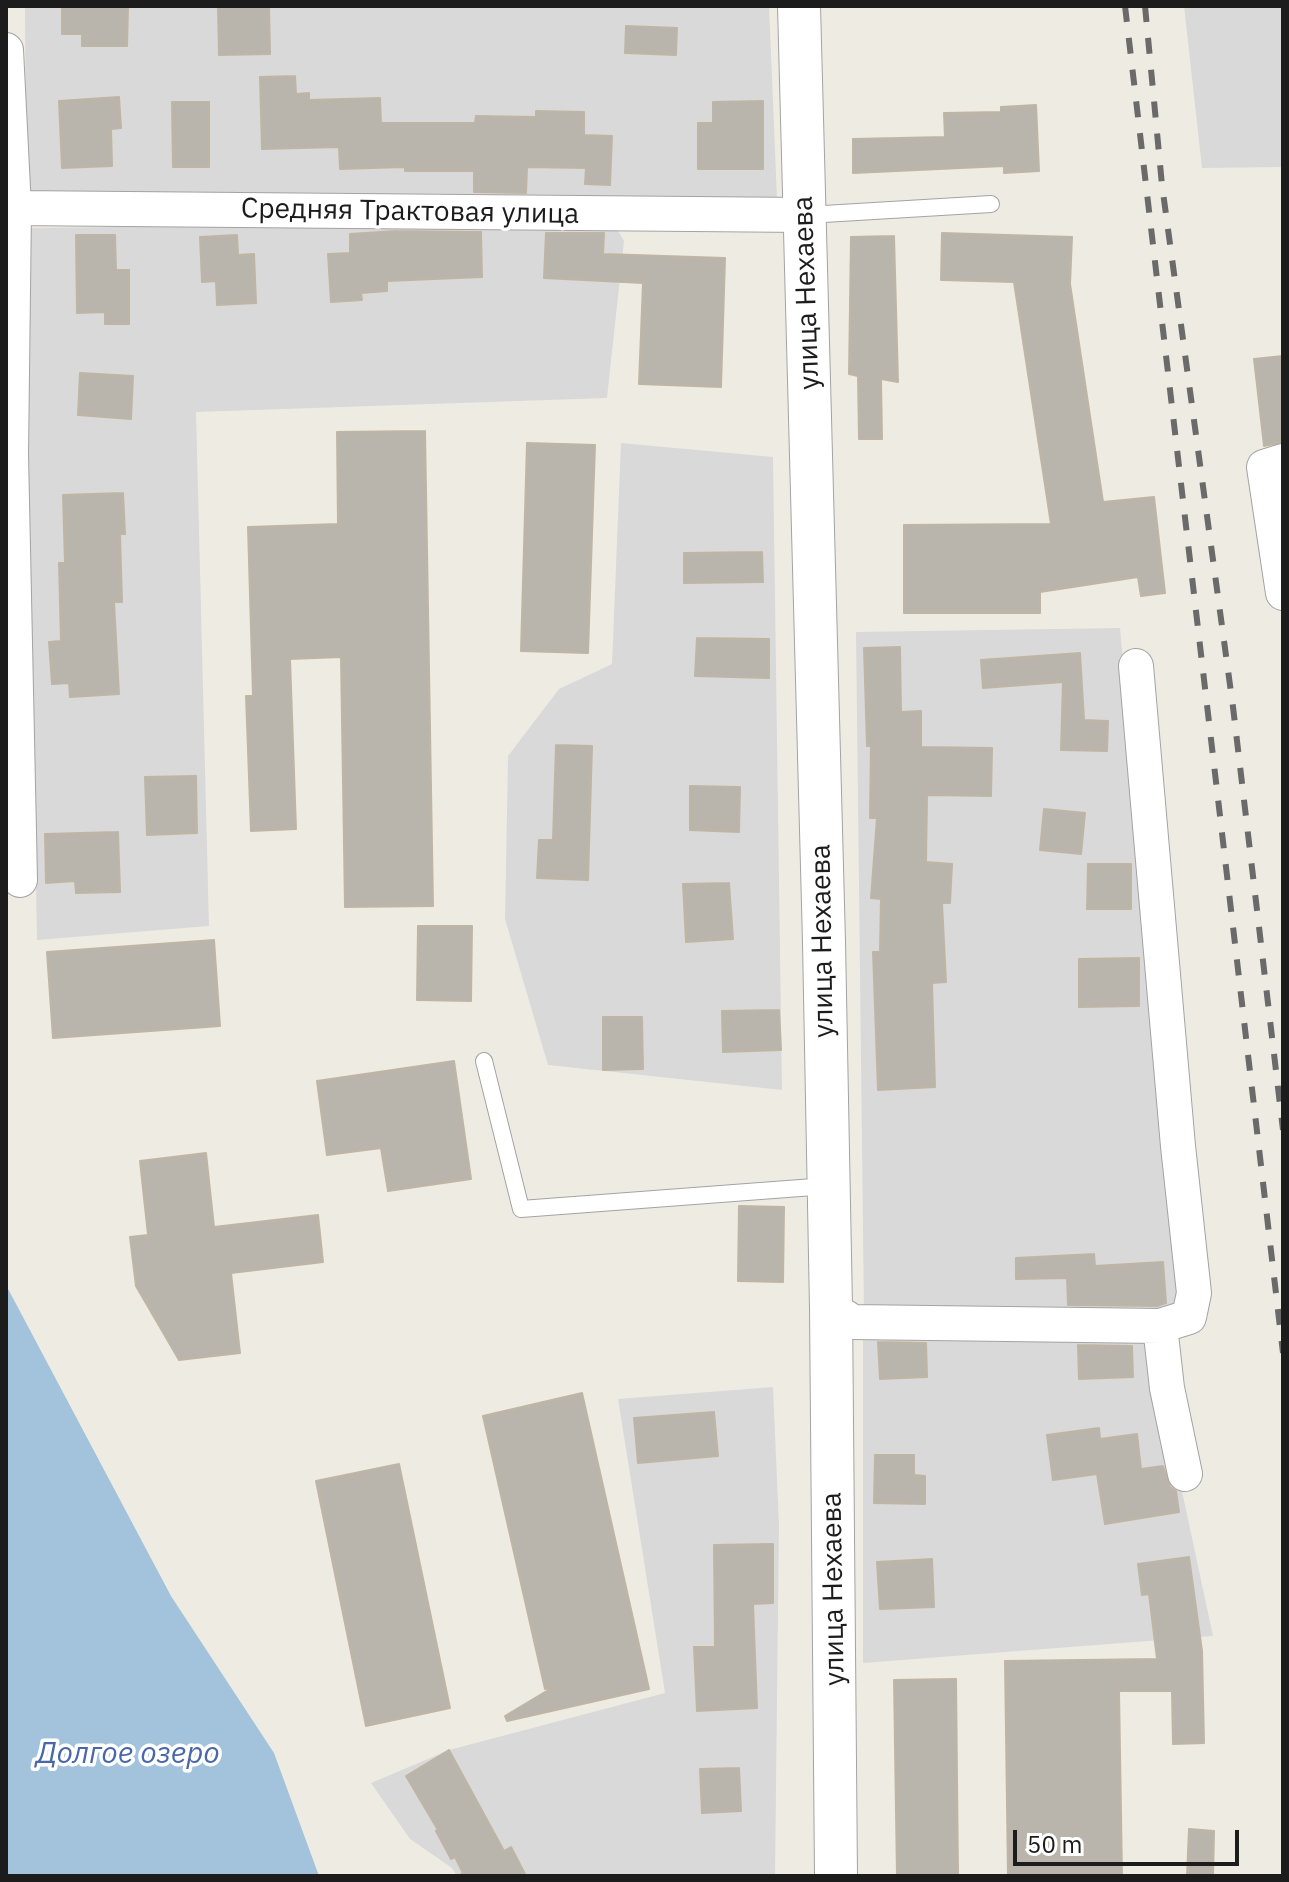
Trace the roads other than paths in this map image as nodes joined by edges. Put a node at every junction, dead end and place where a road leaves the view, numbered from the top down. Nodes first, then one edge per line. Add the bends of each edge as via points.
1 (799, 6) edge
2 (6, 50) edge
3 (991, 204) dead end
4 (14, 208) junction
5 (805, 215) junction
6 (9, 454) edge
7 (1283, 461) edge
8 (1283, 593) edge
9 (1136, 666) dead end
10 (20, 880) dead end
11 (484, 1061) dead end
12 (827, 1186) junction
13 (831, 1308) junction
14 (1160, 1326) junction
15 (1185, 1474) dead end
16 (836, 1876) edge

1 - 5 street, улица Нехаева
2 - 4 street
3 - 5 lane
4 - 5 street, Средняя Трактовая улица
4 - 6 street
5 - 12 street, улица Нехаева
6 - 10 street
7 - 8 street via 1264,467
9 - 14 street via 1194,1293 1189,1317
11 - 12 lane via 521,1209
12 - 13 street, улица Нехаева
13 - 14 street via 853,1322
13 - 16 street, улица Нехаева
14 - 15 street

